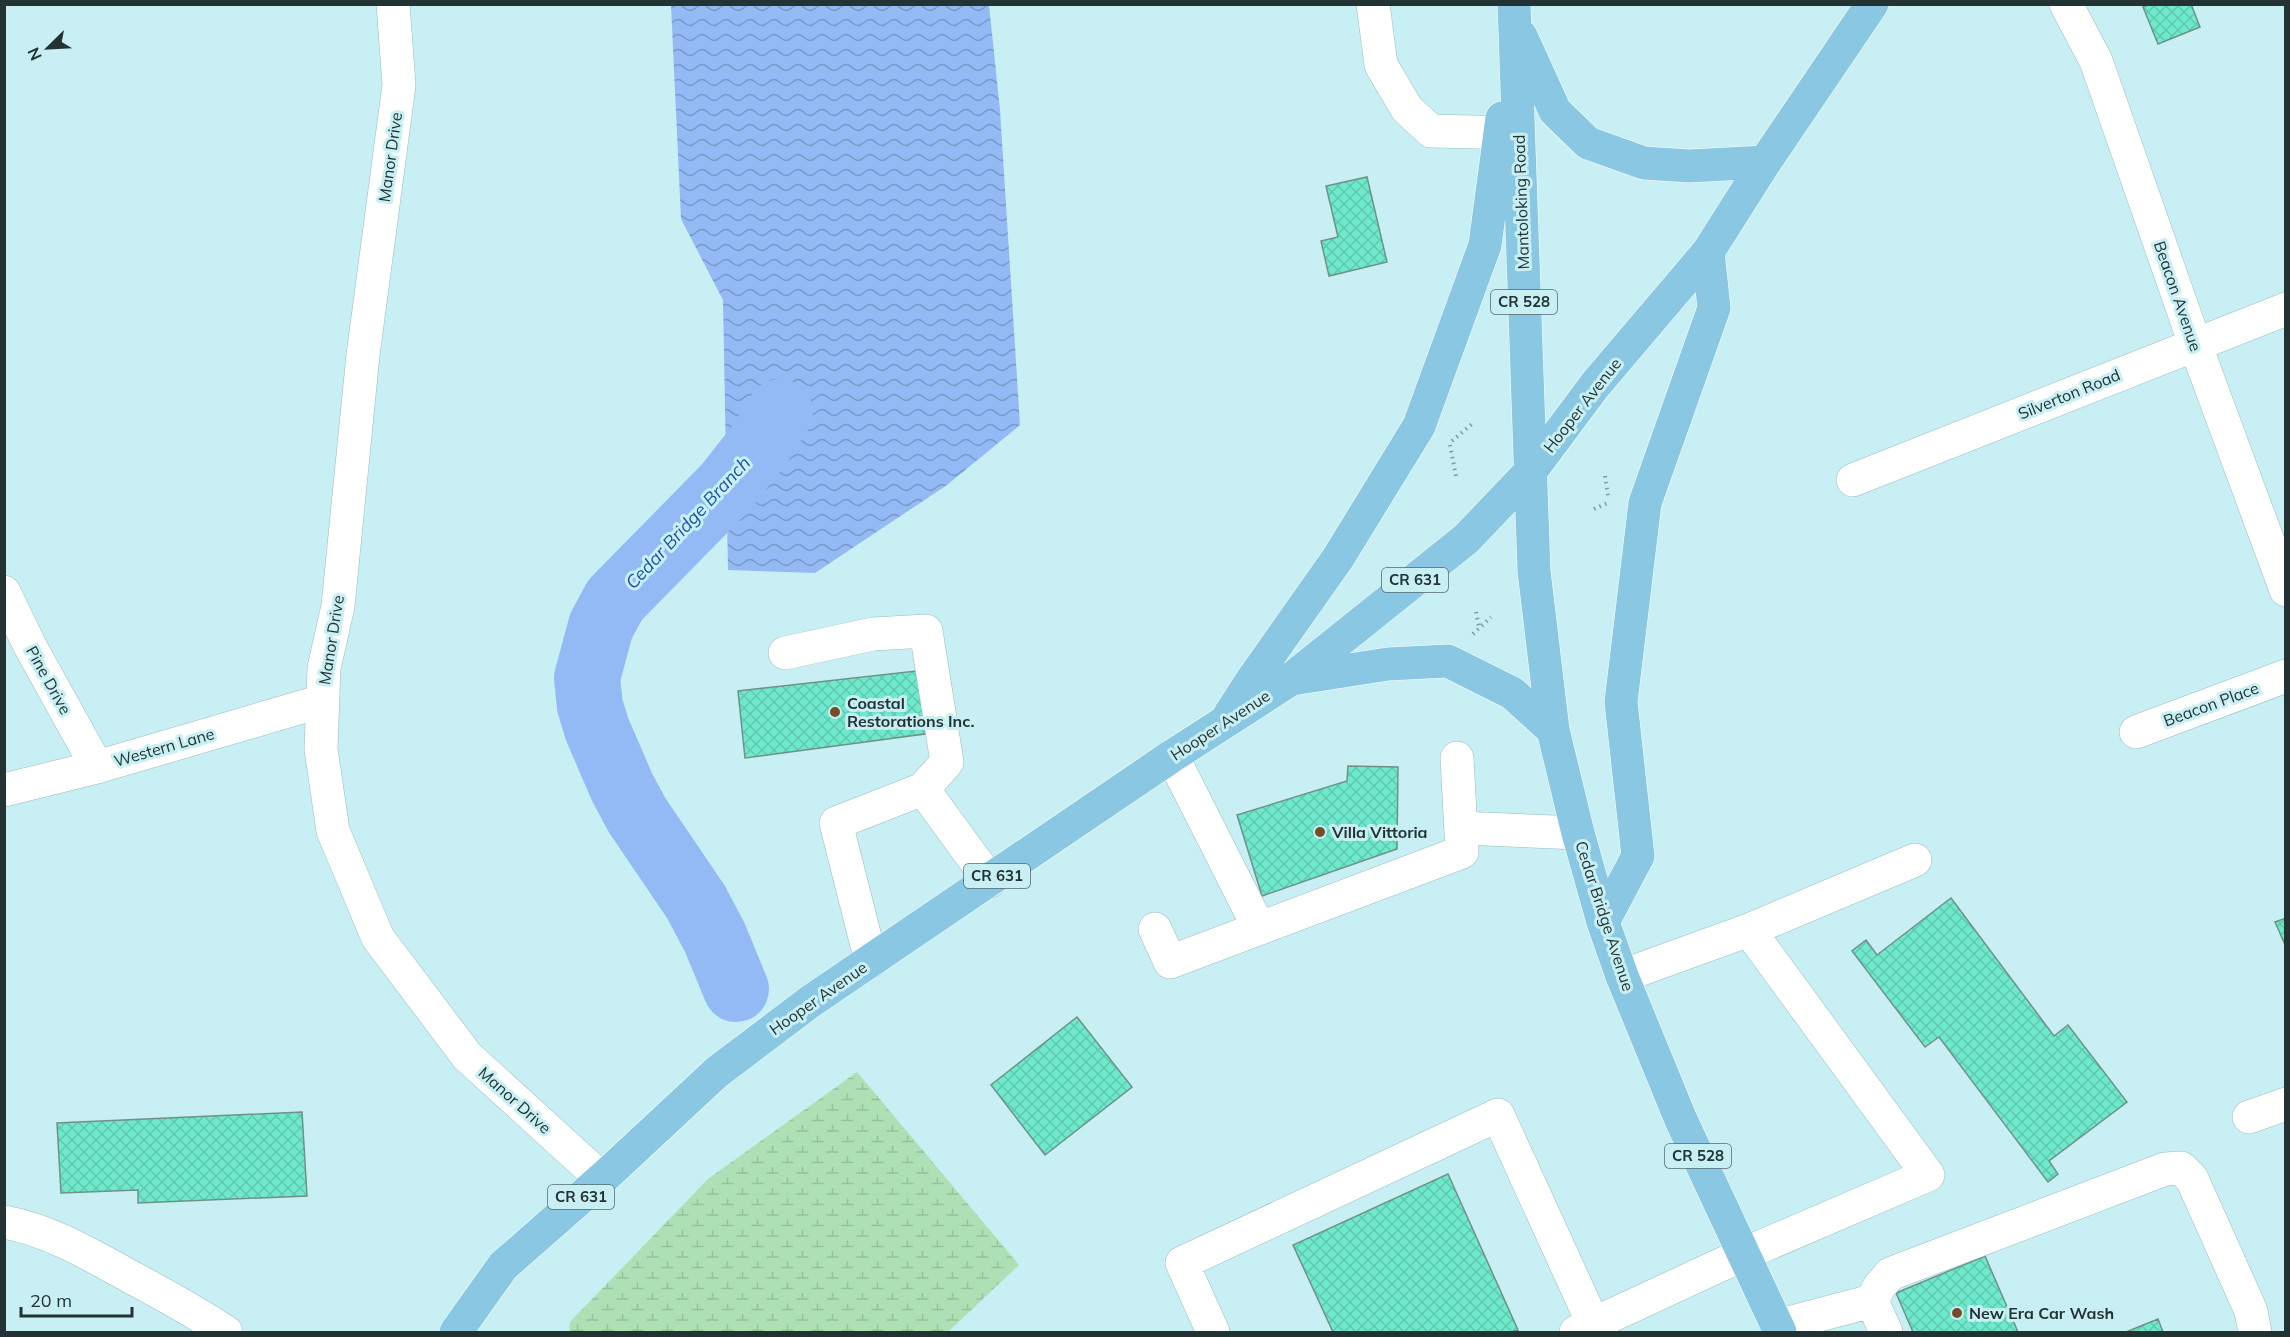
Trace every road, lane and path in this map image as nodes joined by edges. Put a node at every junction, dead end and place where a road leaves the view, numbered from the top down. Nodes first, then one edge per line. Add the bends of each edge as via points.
1 (393, 4) edge
2 (1373, 4) edge
3 (1872, 4) edge
4 (2066, 4) edge
5 (1514, 14) edge
6 (1509, 133) junction
7 (1765, 162) junction
8 (1708, 252) junction
9 (2286, 309) edge
10 (2195, 344) junction
11 (1472, 424) dead end
12 (1449, 444) dead end
13 (1531, 471) junction
14 (1605, 476) dead end
15 (1853, 480) dead end
16 (1609, 503) dead end
17 (2286, 590) edge
18 (4, 592) edge
19 (1476, 612) dead end
20 (1491, 617) dead end
21 (1479, 628) junction
22 (1466, 641) dead end
23 (785, 653) dead end
24 (2286, 676) edge
25 (1290, 680) junction
26 (322, 701) junction
27 (1225, 722) junction
28 (1553, 730) junction
29 (2136, 732) dead end
30 (1172, 756) junction
31 (1457, 758) dead end
32 (97, 767) junction
33 (923, 789) junction
34 (4, 790) edge
35 (1461, 828) junction
36 (1578, 833) junction
37 (1915, 860) dead end
38 (990, 881) junction
39 (1603, 922) junction
40 (1259, 928) junction
41 (1155, 929) dead end
42 (1749, 930) junction
43 (871, 961) junction
44 (1622, 976) junction
45 (2286, 1104) edge
46 (2249, 1117) dead end
47 (602, 1179) junction
48 (4, 1222) edge
49 (1744, 1254) junction
50 (1872, 1301) junction
51 (1779, 1329) edge
52 (1589, 1330) edge
53 (226, 1332) edge
54 (456, 1332) edge
55 (1213, 1332) edge
56 (1886, 1332) edge
57 (2255, 1332) edge

1 - 26 street, Manor Drive via 399,85 363,355 338,606 324,668
2 - 6 street via 1381,65 1407,109 1431,132
3 - 7 main road, Hooper Avenue / CR 631
4 - 10 street, Beacon Avenue via 2097,61
5 - 6 main road, Mantoloking Road / CR 528
5 - 7 main road via 1555,111 1588,143 1644,163 1689,166
6 - 13 main road, Mantoloking Road / CR 528
6 - 27 main road via 1485,245 1419,426 1338,558
7 - 8 main road, Hooper Avenue / CR 631
8 - 13 main road, Hooper Avenue / CR 631 via 1595,385
8 - 39 main road via 1714,308 1645,503 1622,690 1638,856
9 - 10 street, Silverton Road
10 - 15 street, Silverton Road
10 - 17 street, Beacon Avenue
11 - 12 path
13 - 25 main road, Hooper Avenue / CR 631 via 1466,539
13 - 28 main road, Cedar Bridge Avenue / CR 528 via 1534,571
14 - 16 path
18 - 32 street, Pine Drive
19 - 21 path
20 - 21 path
21 - 22 path
23 - 33 street via 873,634 926,631 947,762
24 - 29 street, Beacon Place
25 - 27 main road, Hooper Avenue / CR 631
25 - 28 main road via 1388,664 1448,661 1512,693
26 - 32 street, Western Lane
26 - 47 street, Manor Drive via 321,749 333,831 378,938 467,1056
27 - 30 main road, Hooper Avenue / CR 631
28 - 36 main road, Cedar Bridge Avenue / CR 528
30 - 38 main road, Hooper Avenue / CR 631
30 - 40 street
31 - 35 street
32 - 34 street, Western Lane
33 - 38 street
33 - 43 street via 836,823
35 - 36 street
35 - 40 street via 1462,852
36 - 39 main road, Cedar Bridge Avenue / CR 528
37 - 42 street
38 - 43 main road, Hooper Avenue / CR 631
39 - 44 main road, Cedar Bridge Avenue / CR 528
40 - 41 street via 1170,962
42 - 44 street
42 - 49 street via 1928,1175
43 - 47 main road, Hooper Avenue / CR 631 via 717,1072
44 - 49 main road, Cedar Bridge Avenue / CR 528 via 1681,1120
45 - 46 street
47 - 54 main road, Hooper Avenue / CR 631 via 503,1266
48 - 53 street via 24,1226 91,1254
49 - 51 main road, Cedar Bridge Avenue / CR 528
49 - 52 street
50 - 51 street
50 - 56 street
50 - 57 street via 1890,1274 2165,1169 2181,1168 2192,1179 2251,1311
52 - 55 street via 1498,1115 1182,1263

